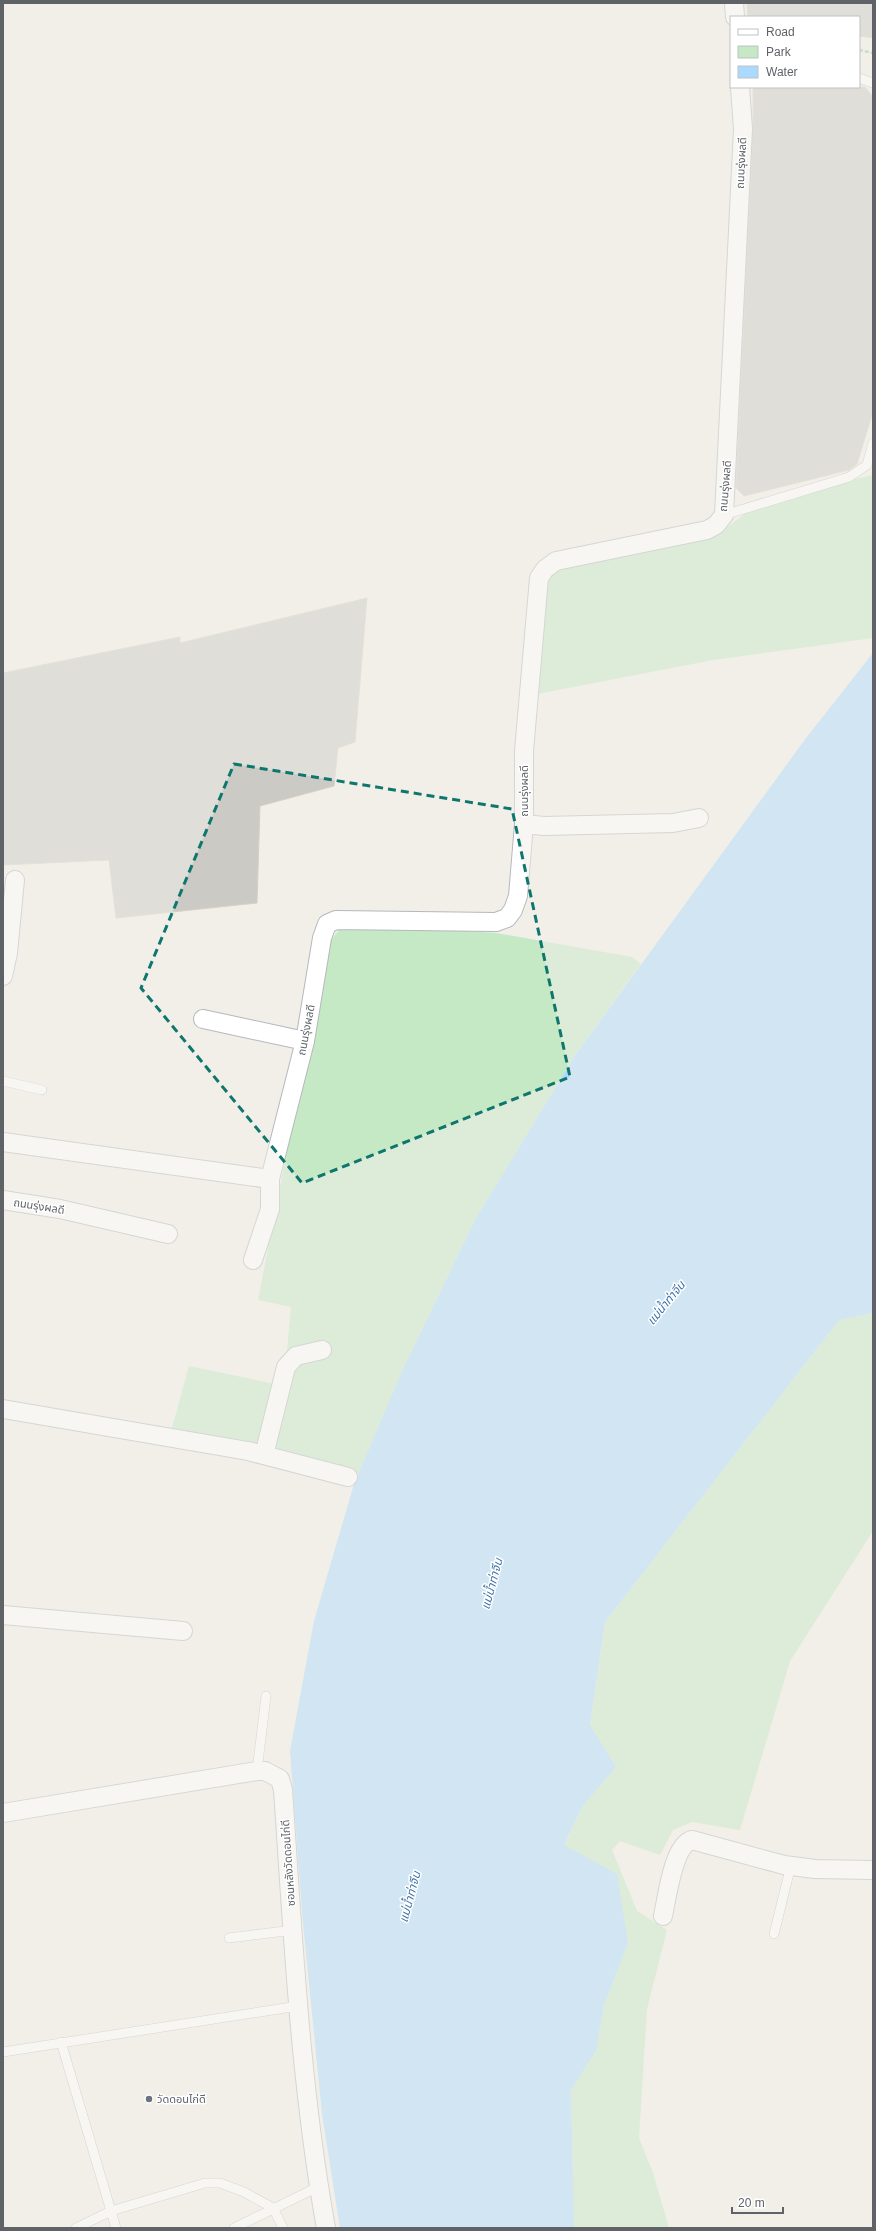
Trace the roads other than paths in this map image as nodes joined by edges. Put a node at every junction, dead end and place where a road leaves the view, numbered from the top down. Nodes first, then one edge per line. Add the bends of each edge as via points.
1 (734, 3) edge
2 (735, 16) edge
3 (860, 78) edge
4 (873, 83) edge
5 (740, 88) edge
6 (873, 443) edge
7 (724, 515) junction
8 (699, 818) dead end
9 (524, 824) junction
10 (15, 880) dead end
11 (3, 976) edge
12 (203, 1019) dead end
13 (305, 1041) junction
14 (3, 1081) edge
15 (42, 1090) dead end
16 (3, 1142) edge
17 (270, 1179) junction
18 (3, 1200) edge
19 (168, 1234) dead end
20 (253, 1260) dead end
21 (322, 1350) dead end
22 (3, 1409) edge
23 (264, 1455) junction
24 (348, 1477) dead end
25 (3, 1615) edge
26 (183, 1631) dead end
27 (266, 1696) dead end
28 (257, 1771) junction
29 (3, 1813) edge
30 (791, 1866) junction
31 (873, 1870) edge
32 (663, 1916) dead end
33 (293, 1930) junction
34 (774, 1934) dead end
35 (229, 1938) dead end
36 (298, 2006) junction
37 (61, 2042) junction
38 (3, 2052) edge
39 (318, 2186) junction
40 (273, 2208) junction
41 (111, 2211) junction
42 (76, 2228) edge
43 (116, 2228) edge
44 (234, 2228) edge
45 (283, 2228) edge
46 (326, 2228) edge

1 - 2 street
3 - 4 lane
5 - 7 street, ถนนรุ่งผลดี via 743,128
6 - 7 lane via 867,465 849,477
7 - 9 street, ถนนรุ่งผลดี via 716,525 707,530 563,558 545,569 537,584 524,751
8 - 9 street via 673,823 544,826
9 - 13 street, ถนนรุ่งผลดี via 517,902 513,910 502,920 336,920 327,924 322,938
10 - 11 street
12 - 13 street
13 - 17 street, ถนนรุ่งผลดี
14 - 15 lane
16 - 17 street
17 - 20 street, ถนนรุ่งผลดี via 270,1209
18 - 19 street, ถนนรุ่งผลดี via 60,1208
21 - 23 street via 296,1356 286,1367
22 - 23 street
23 - 24 street
25 - 26 street
27 - 28 lane
28 - 29 street, ซอนหลังวัดดอนไก่ดี
28 - 33 street, ซอนหลังวัดดอนไก่ดี via 265,1771 280,1779 283,1790
30 - 31 street
30 - 32 street via 700,1840 689,1840 675,1862
30 - 34 lane
33 - 35 lane
33 - 36 street, ซอนหลังวัดดอนไก่ดี
36 - 37 lane
36 - 39 street, ซอนหลังวัดดอนไก่ดี
37 - 38 lane
37 - 41 lane
39 - 40 lane
39 - 46 street, ซอนหลังวัดดอนไก่ดี
40 - 41 lane via 220,2182 205,2183
40 - 44 lane
40 - 45 lane
41 - 42 lane
41 - 43 lane

